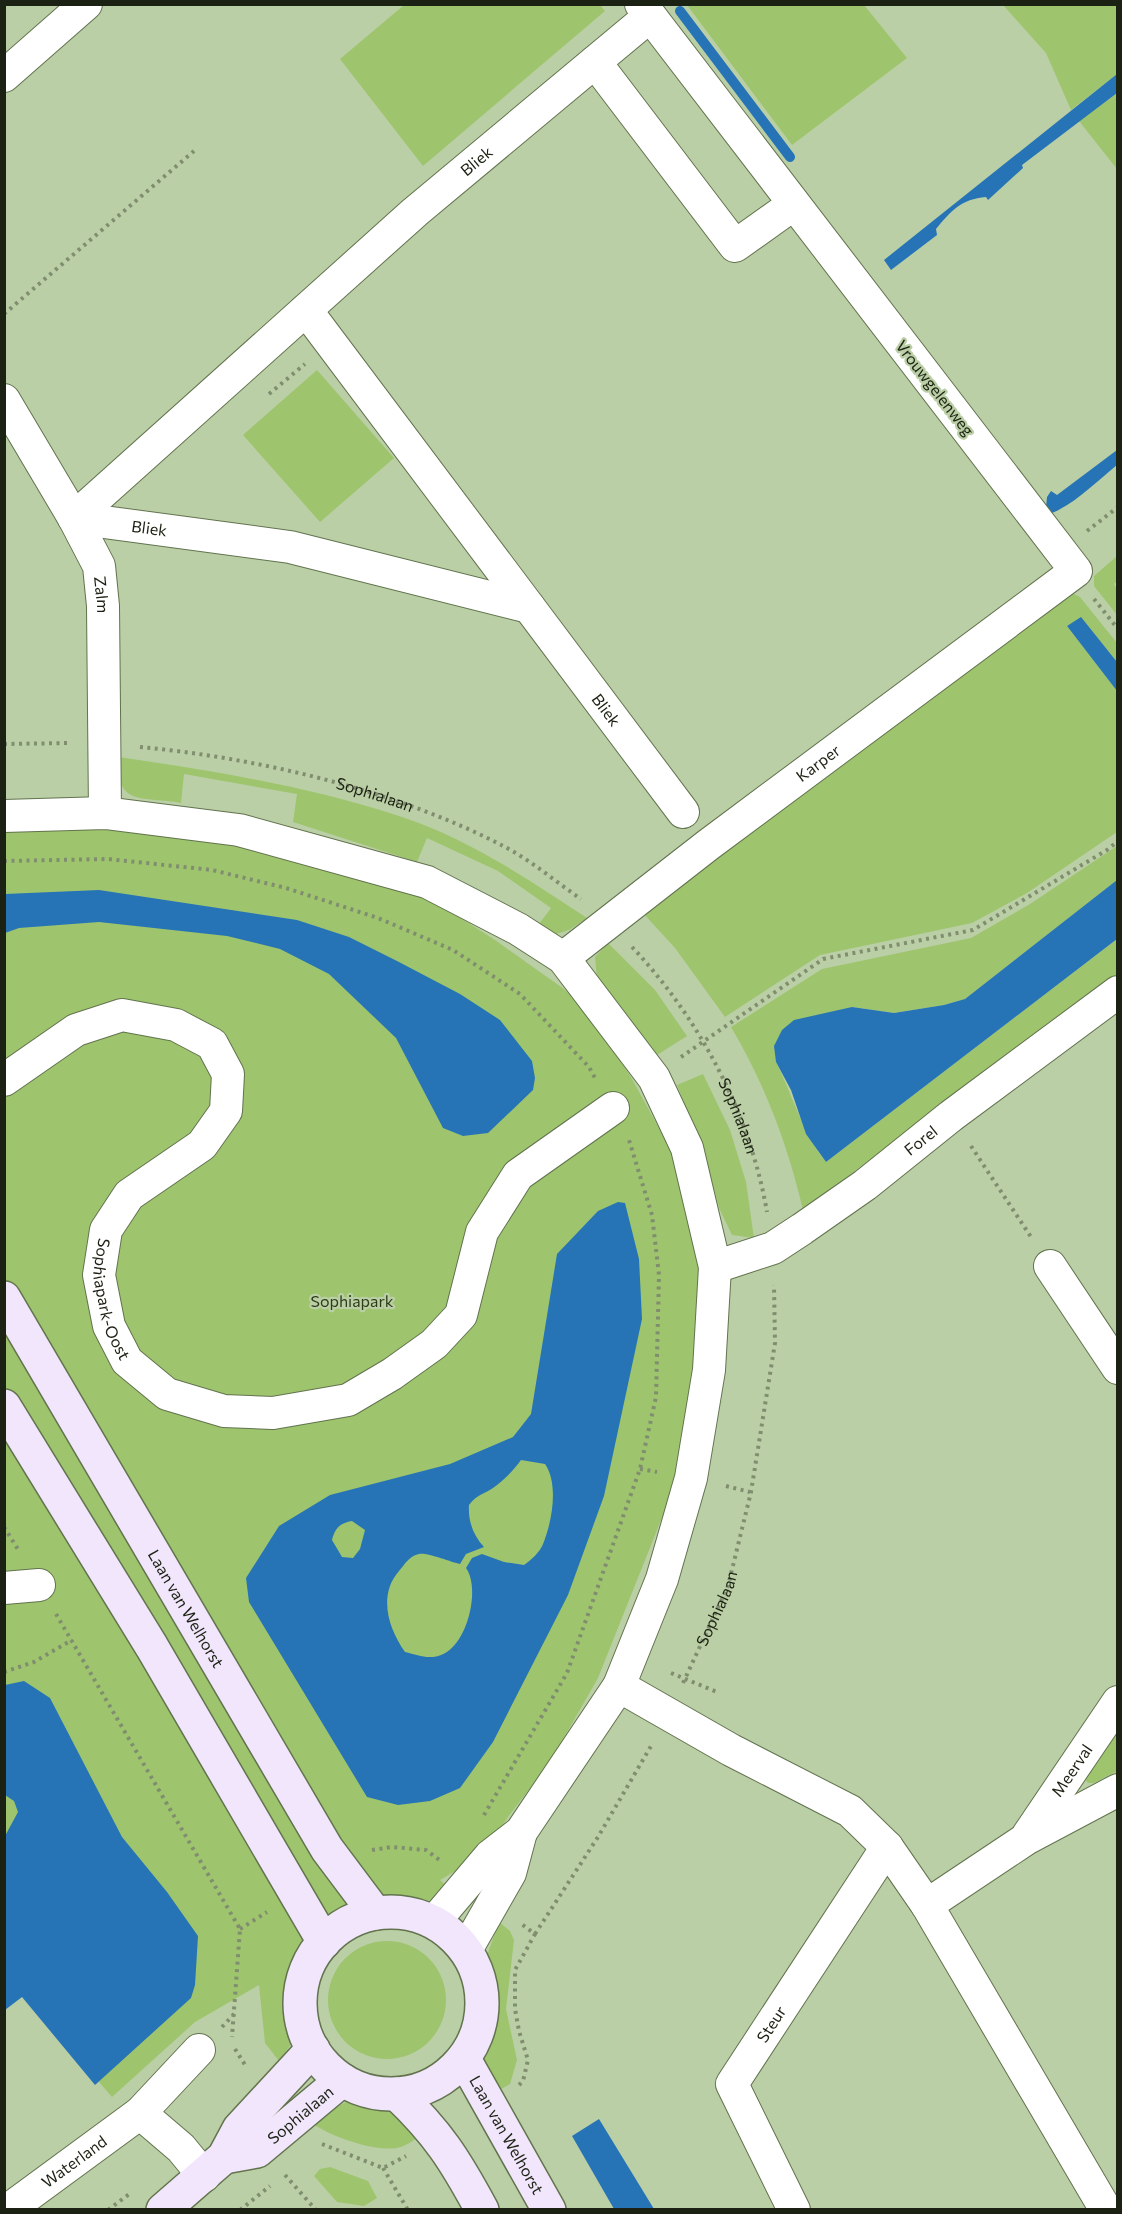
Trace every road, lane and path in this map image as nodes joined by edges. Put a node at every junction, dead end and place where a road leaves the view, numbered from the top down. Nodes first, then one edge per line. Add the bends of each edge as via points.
1 (86, 4) edge
2 (645, 10) edge
3 (595, 62) junction
4 (4, 76) edge
5 (194, 151) dead end
6 (794, 204) junction
7 (306, 310) junction
8 (4, 314) edge
9 (4, 400) edge
10 (74, 518) junction
11 (1076, 571) joint
12 (529, 607) junction
13 (4, 744) edge
14 (105, 744) junction
15 (683, 812) dead end
16 (105, 813) junction
17 (4, 816) edge
18 (1118, 841) edge
19 (608, 922) junction
20 (563, 958) junction
21 (1118, 992) edge
22 (704, 1040) junction
23 (9, 1077) edge
24 (613, 1108) dead end
25 (951, 1116) junction
26 (773, 1248) junction
27 (1050, 1266) joint
28 (715, 1267) junction
29 (4, 1298) edge
30 (1118, 1368) edge
31 (4, 1406) edge
32 (4, 1527) edge
33 (39, 1585) junction
34 (4, 1588) edge
35 (72, 1640) junction
36 (4, 1672) edge
37 (686, 1678) junction
38 (619, 1686) junction
39 (717, 1692) dead end
40 (1118, 1701) edge
41 (669, 1716) junction
42 (1118, 1790) edge
43 (521, 1832) junction
44 (1026, 1839) junction
45 (887, 1847) junction
46 (927, 1905) junction
47 (375, 1913) junction
48 (434, 1922) junction
49 (240, 1929) dead end
50 (535, 1934) dead end
51 (324, 1942) junction
52 (466, 1950) junction
53 (313, 2049) junction
54 (199, 2050) dead end
55 (464, 2059) junction
56 (342, 2080) junction
57 (397, 2094) junction
58 (140, 2113) junction
59 (214, 2166) junction
60 (383, 2168) dead end
61 (285, 2174) dead end
62 (8, 2210) edge
63 (163, 2210) edge
64 (316, 2210) edge
65 (408, 2210) edge
66 (482, 2210) edge
67 (549, 2210) edge
68 (794, 2210) edge
69 (1106, 2210) edge

1 - 4 street
2 - 3 street, Bliek
2 - 6 street, Vrouwgelenweg
3 - 6 street via 735,246
3 - 7 street, Bliek
5 - 8 path
6 - 11 street, Vrouwgelenweg
7 - 10 street, Bliek
7 - 12 street, Bliek
9 - 10 street, Zalm
10 - 12 street, Bliek via 290,546
10 - 14 street, Zalm via 99,566
11 - 19 street, Karper
12 - 15 street, Bliek
13 - 14 path, Sophialaan
14 - 16 street, Zalm
14 - 19 path, Sophialaan via 261,763 404,804 506,848
16 - 17 street
16 - 20 street via 239,830 427,882
18 - 22 path via 973,930 823,959
19 - 20 street, Karper
19 - 22 path, Sophialaan via 644,960
20 - 28 street via 654,1078 687,1148
21 - 25 street, Forel
22 - 26 path, Sophialaan via 744,1128 758,1171
23 - 24 street, Sophiapark-Oost via 76,1030 122,1015 176,1025 212,1044 228,1074 226,1111 202,1145 129,1195 106,1230 99,1275 109,1326 127,1361 167,1394 224,1411 273,1413 348,1400 434,1344 461,1315 482,1232 518,1175
25 - 26 street, Forel via 865,1185
25 - 27 path
26 - 28 street, Forel
26 - 37 path, Sophialaan via 775,1343 750,1492 728,1586
27 - 30 street
28 - 38 street via 709,1370 691,1478 662,1579
29 - 47 main road, Laan van Welhorst via 327,1849
31 - 51 main road via 152,1647
32 - 33 path
33 - 34 street
33 - 35 path
35 - 36 path via 34,1662
35 - 49 path
37 - 39 path
37 - 41 path, Sophialaan
38 - 41 street
38 - 43 street
40 - 44 street, Meerval
41 - 45 street via 850,1811
41 - 50 path, Sophialaan
42 - 44 street, Meerval
43 - 48 street via 490,1856
43 - 52 street via 510,1873
44 - 46 street, Meerval
45 - 46 street
45 - 68 street, Steur via 732,2084
46 - 69 street
47 - 48 main road via 405,1913
47 - 51 main road via 347,1923
48 - 52 main road
51 - 53 main road via 308,1965 300,1993 302,2022
52 - 55 main road via 478,1976 483,2005 477,2034
53 - 56 main road
53 - 59 main road, Sophialaan via 238,2129
54 - 58 street, Waterland
55 - 57 main road via 434,2083
55 - 67 main road, Laan van Welhorst
56 - 57 main road via 369,2091
56 - 59 main road, Sophialaan via 257,2151
57 - 66 main road via 430,2125 453,2156
58 - 59 street via 181,2148
58 - 62 street, Waterland
59 - 63 main road, Sophialaan
60 - 65 path
61 - 64 path

